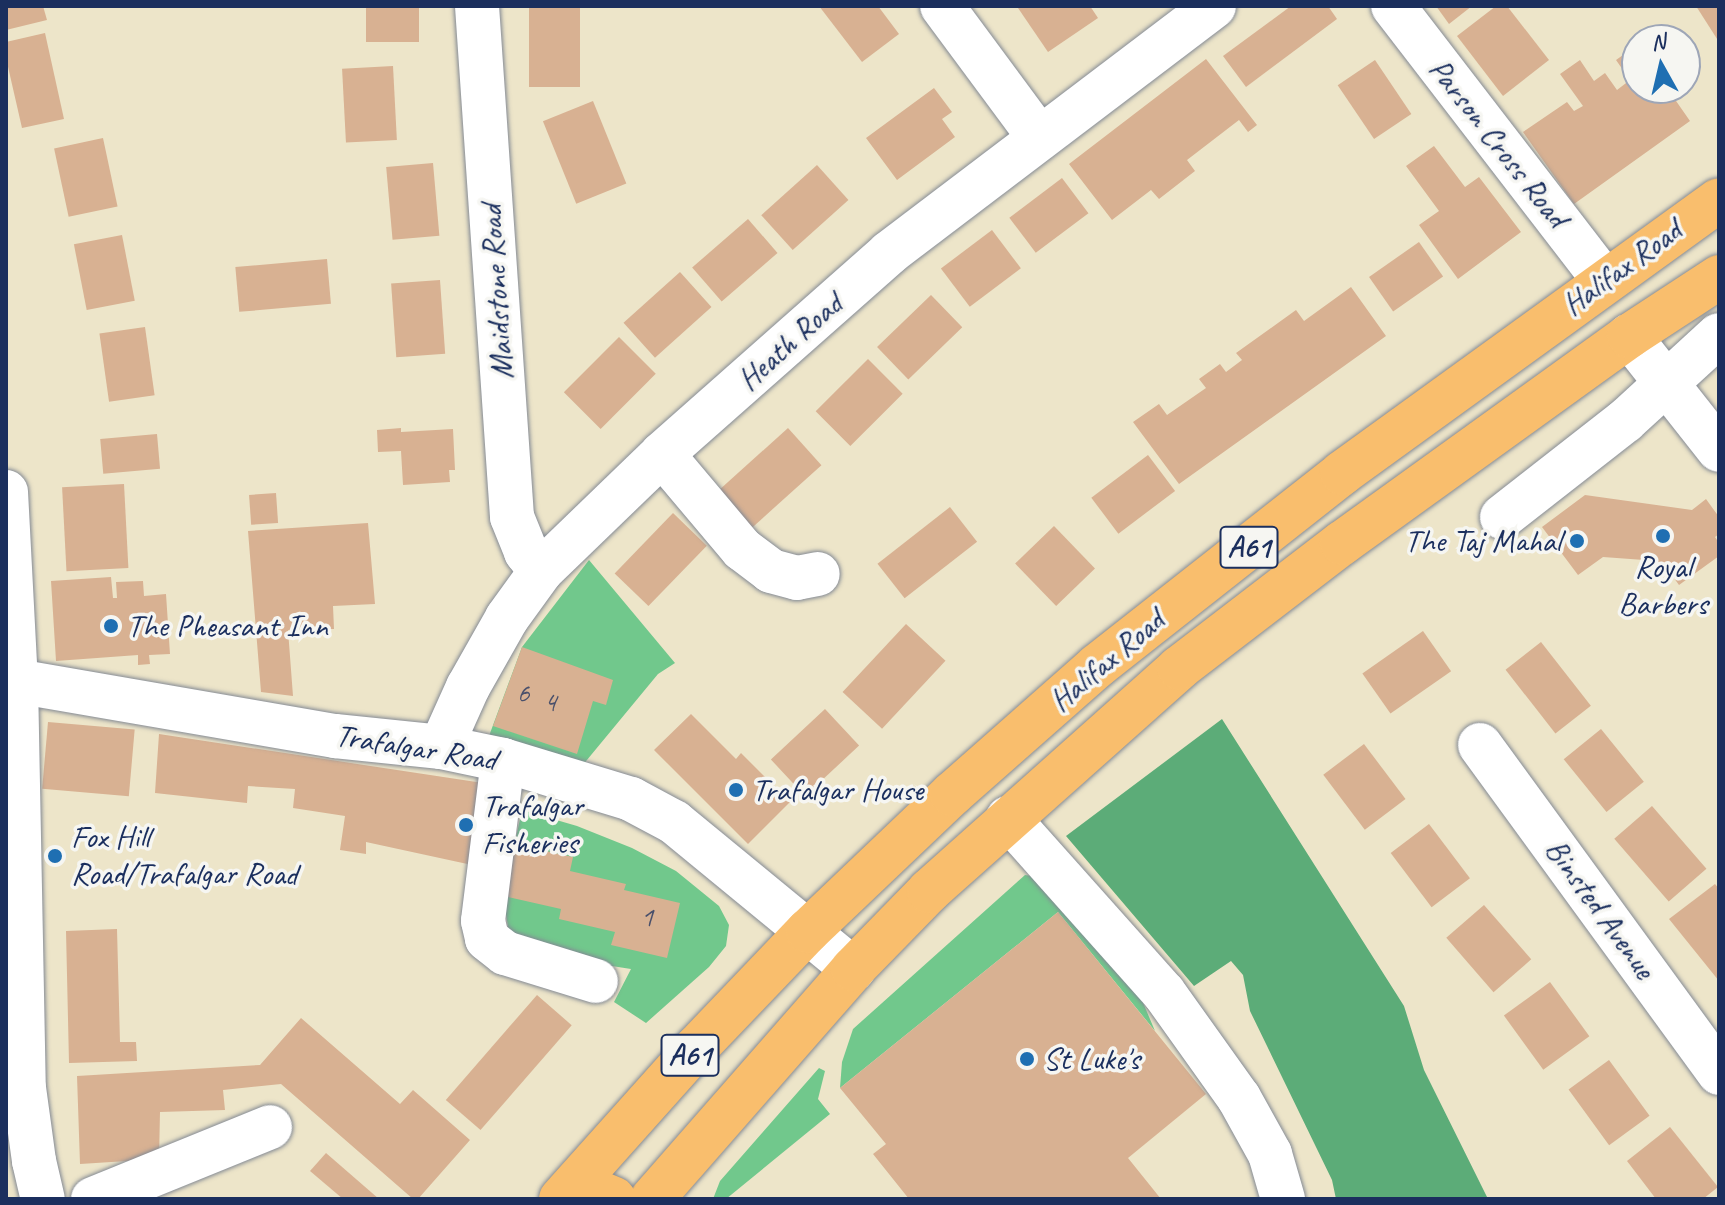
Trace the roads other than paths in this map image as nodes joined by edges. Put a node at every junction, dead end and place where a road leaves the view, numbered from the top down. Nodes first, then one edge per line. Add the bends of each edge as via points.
1 (477, 6) edge
2 (942, 6) edge
3 (1214, 6) edge
4 (1393, 6) edge
5 (1039, 137) junction
6 (1719, 200) edge
7 (1719, 277) edge
8 (1604, 280) junction
9 (1719, 335) edge
10 (1629, 336) junction
11 (1666, 385) junction
12 (1719, 450) edge
13 (662, 454) junction
14 (6, 492) edge
15 (1502, 517) dead end
16 (541, 571) junction
17 (818, 574) dead end
18 (9, 623) edge
19 (16, 681) junction
20 (1480, 745) dead end
21 (441, 747) junction
22 (503, 760) junction
23 (1008, 818) junction
24 (808, 931) junction
25 (853, 969) junction
26 (596, 981) dead end
27 (1719, 1073) edge
28 (270, 1127) dead end
29 (583, 1195) edge
30 (43, 1199) edge
31 (93, 1199) edge
32 (652, 1199) edge
33 (1283, 1199) edge

1 - 16 street, Maidstone Road via 512,517 526,552
2 - 5 street
3 - 5 street, Heath Road
4 - 8 street, Parson Cross Road
5 - 13 street, Heath Road via 889,253
6 - 8 highway, Halifax Road / A61
7 - 10 highway, Halifax Road / A61
8 - 24 highway, Halifax Road / A61 via 1342,473 1097,666
9 - 11 street
10 - 11 street
10 - 23 highway, Halifax Road / A61 via 1179,668
11 - 12 street
11 - 15 street
13 - 16 street, Heath Road
13 - 17 street via 742,549 771,571 797,578
14 - 18 street
16 - 21 street, Heath Road via 475,673
18 - 19 street
19 - 21 street, Trafalgar Road via 335,736
19 - 30 street via 24,1088
20 - 27 street, Binsted Avenue
21 - 22 street, Trafalgar Road
22 - 24 street, Trafalgar Road via 631,799 674,822
22 - 26 street via 483,921 487,939 505,953
23 - 25 highway, Halifax Road / A61
23 - 33 street via 1164,993 1239,1098 1270,1154
24 - 25 street, Trafalgar Road
24 - 29 highway, Halifax Road / A61
25 - 32 highway, Halifax Road / A61
28 - 31 street

